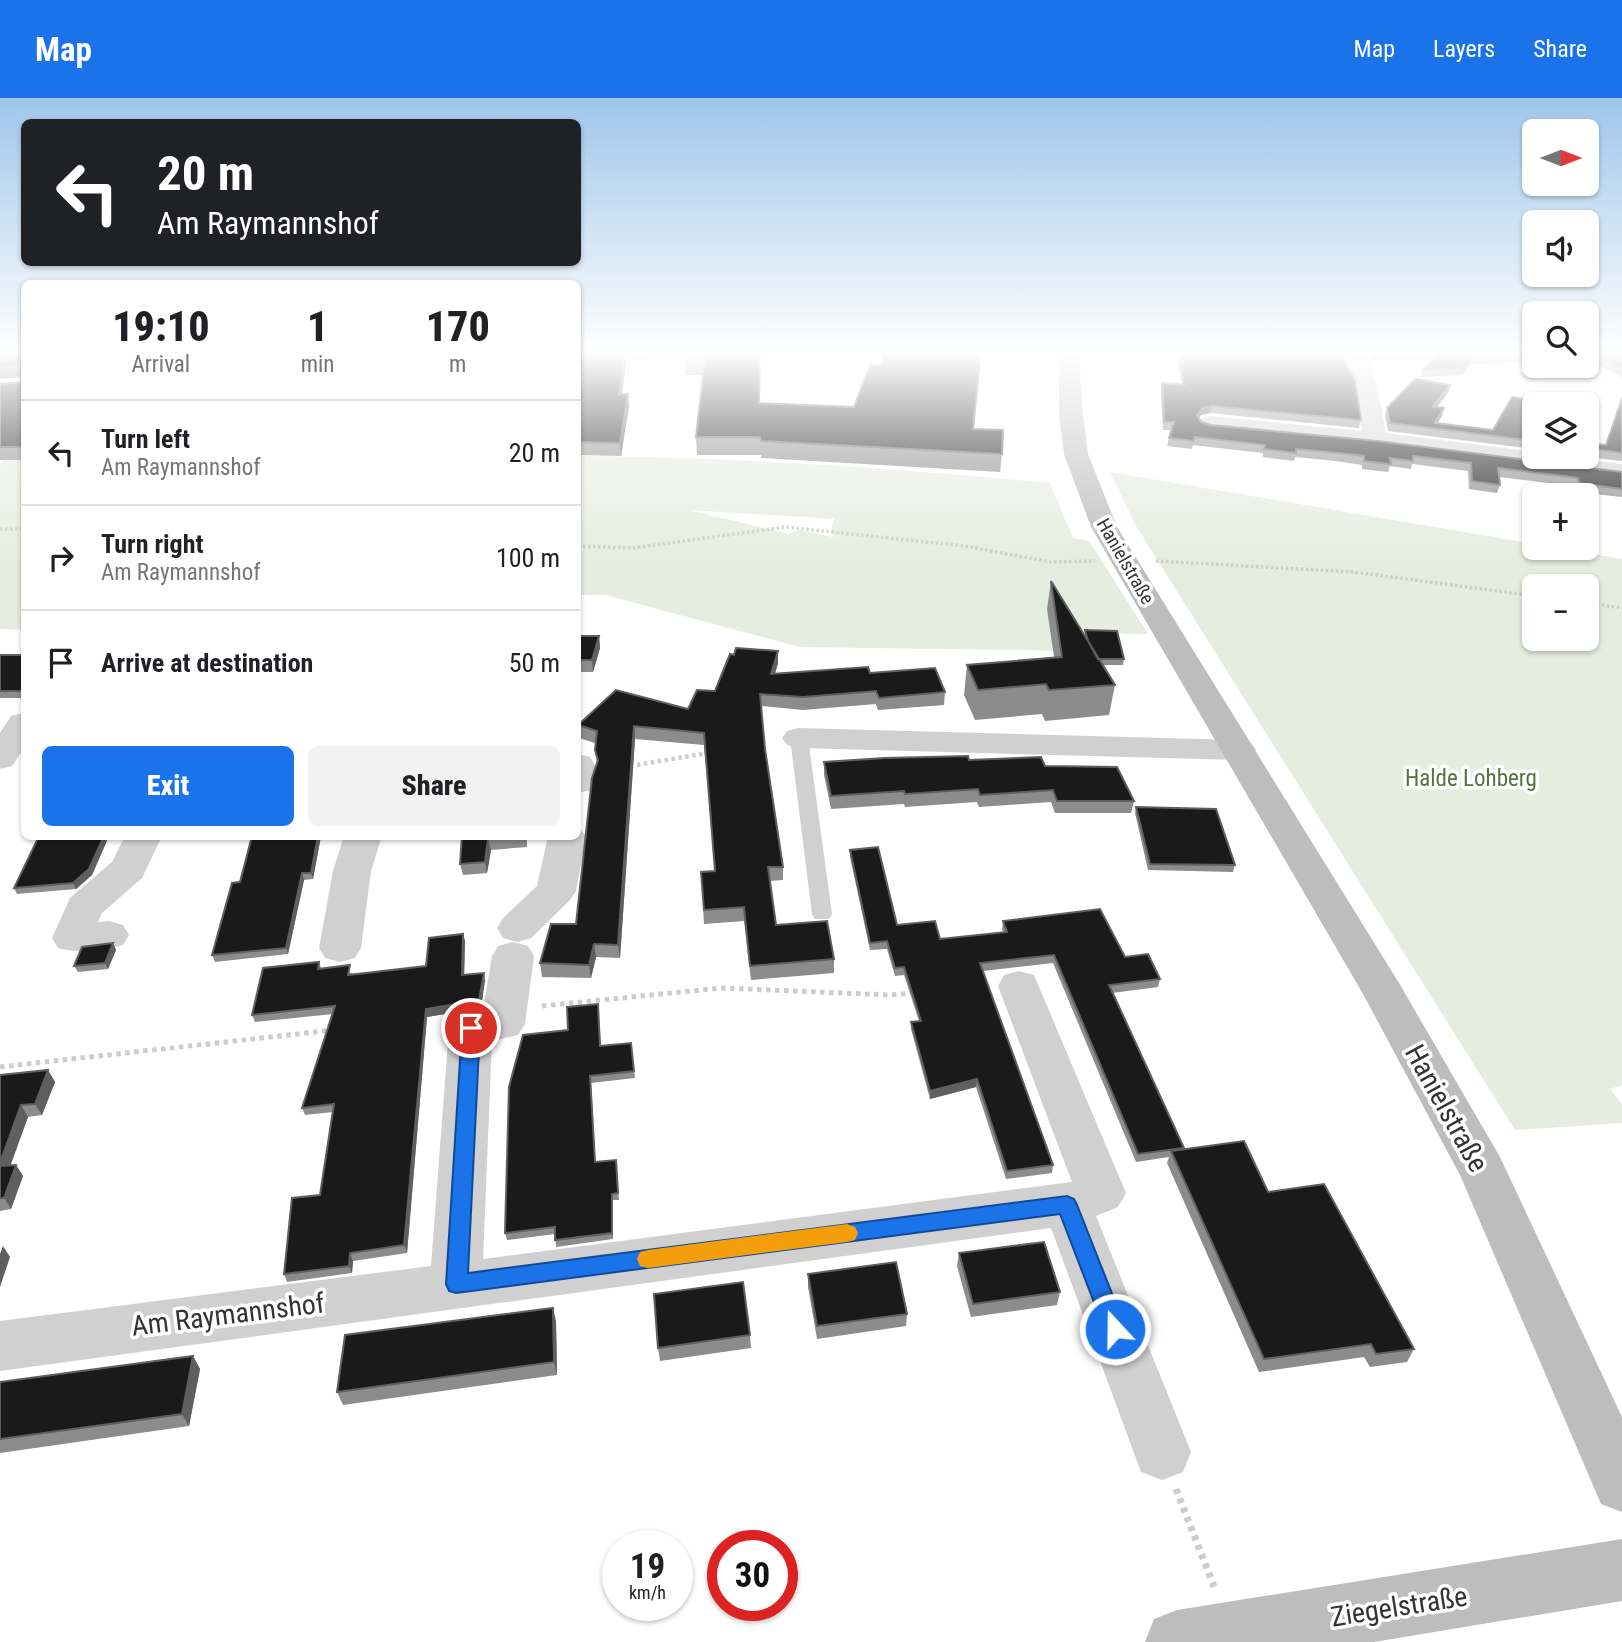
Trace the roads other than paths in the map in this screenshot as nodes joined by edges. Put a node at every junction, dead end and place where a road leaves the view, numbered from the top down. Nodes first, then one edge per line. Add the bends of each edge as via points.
1 (1072, 425) edge
2 (1231, 425) edge
3 (1373, 425) edge
4 (1375, 439) junction
5 (1622, 471) edge
6 (16, 723) edge
7 (799, 738) joint
8 (1239, 750) junction
9 (0, 759) edge
10 (142, 840) edge
11 (362, 840) edge
12 (566, 840) edge
13 (822, 914) dead end
14 (109, 935) dead end
15 (340, 948) dead end
16 (1019, 986) dead end
17 (1067, 1205) junction
18 (456, 1284) junction
19 (0, 1346) edge
20 (1162, 1452) road end
21 (1622, 1483) edge
22 (1622, 1570) edge
23 (1204, 1637) edge

1 - 8 main road, Hanielstraße via 1076,454 1104,527
2 - 4 street
3 - 4 street
4 - 5 street
6 - 9 street
7 - 8 street
7 - 13 lane
8 - 21 main road, Hanielstraße via 1483,1171
10 - 14 street via 128,869 85,907 72,938
11 - 15 street
12 - 18 street via 556,891 515,942 503,1024 471,1028
16 - 17 street, Am Raymannshof via 1101,1193
17 - 18 street, Am Raymannshof
17 - 20 street
18 - 19 street, Am Raymannshof
22 - 23 main road, Ziegelstraße

